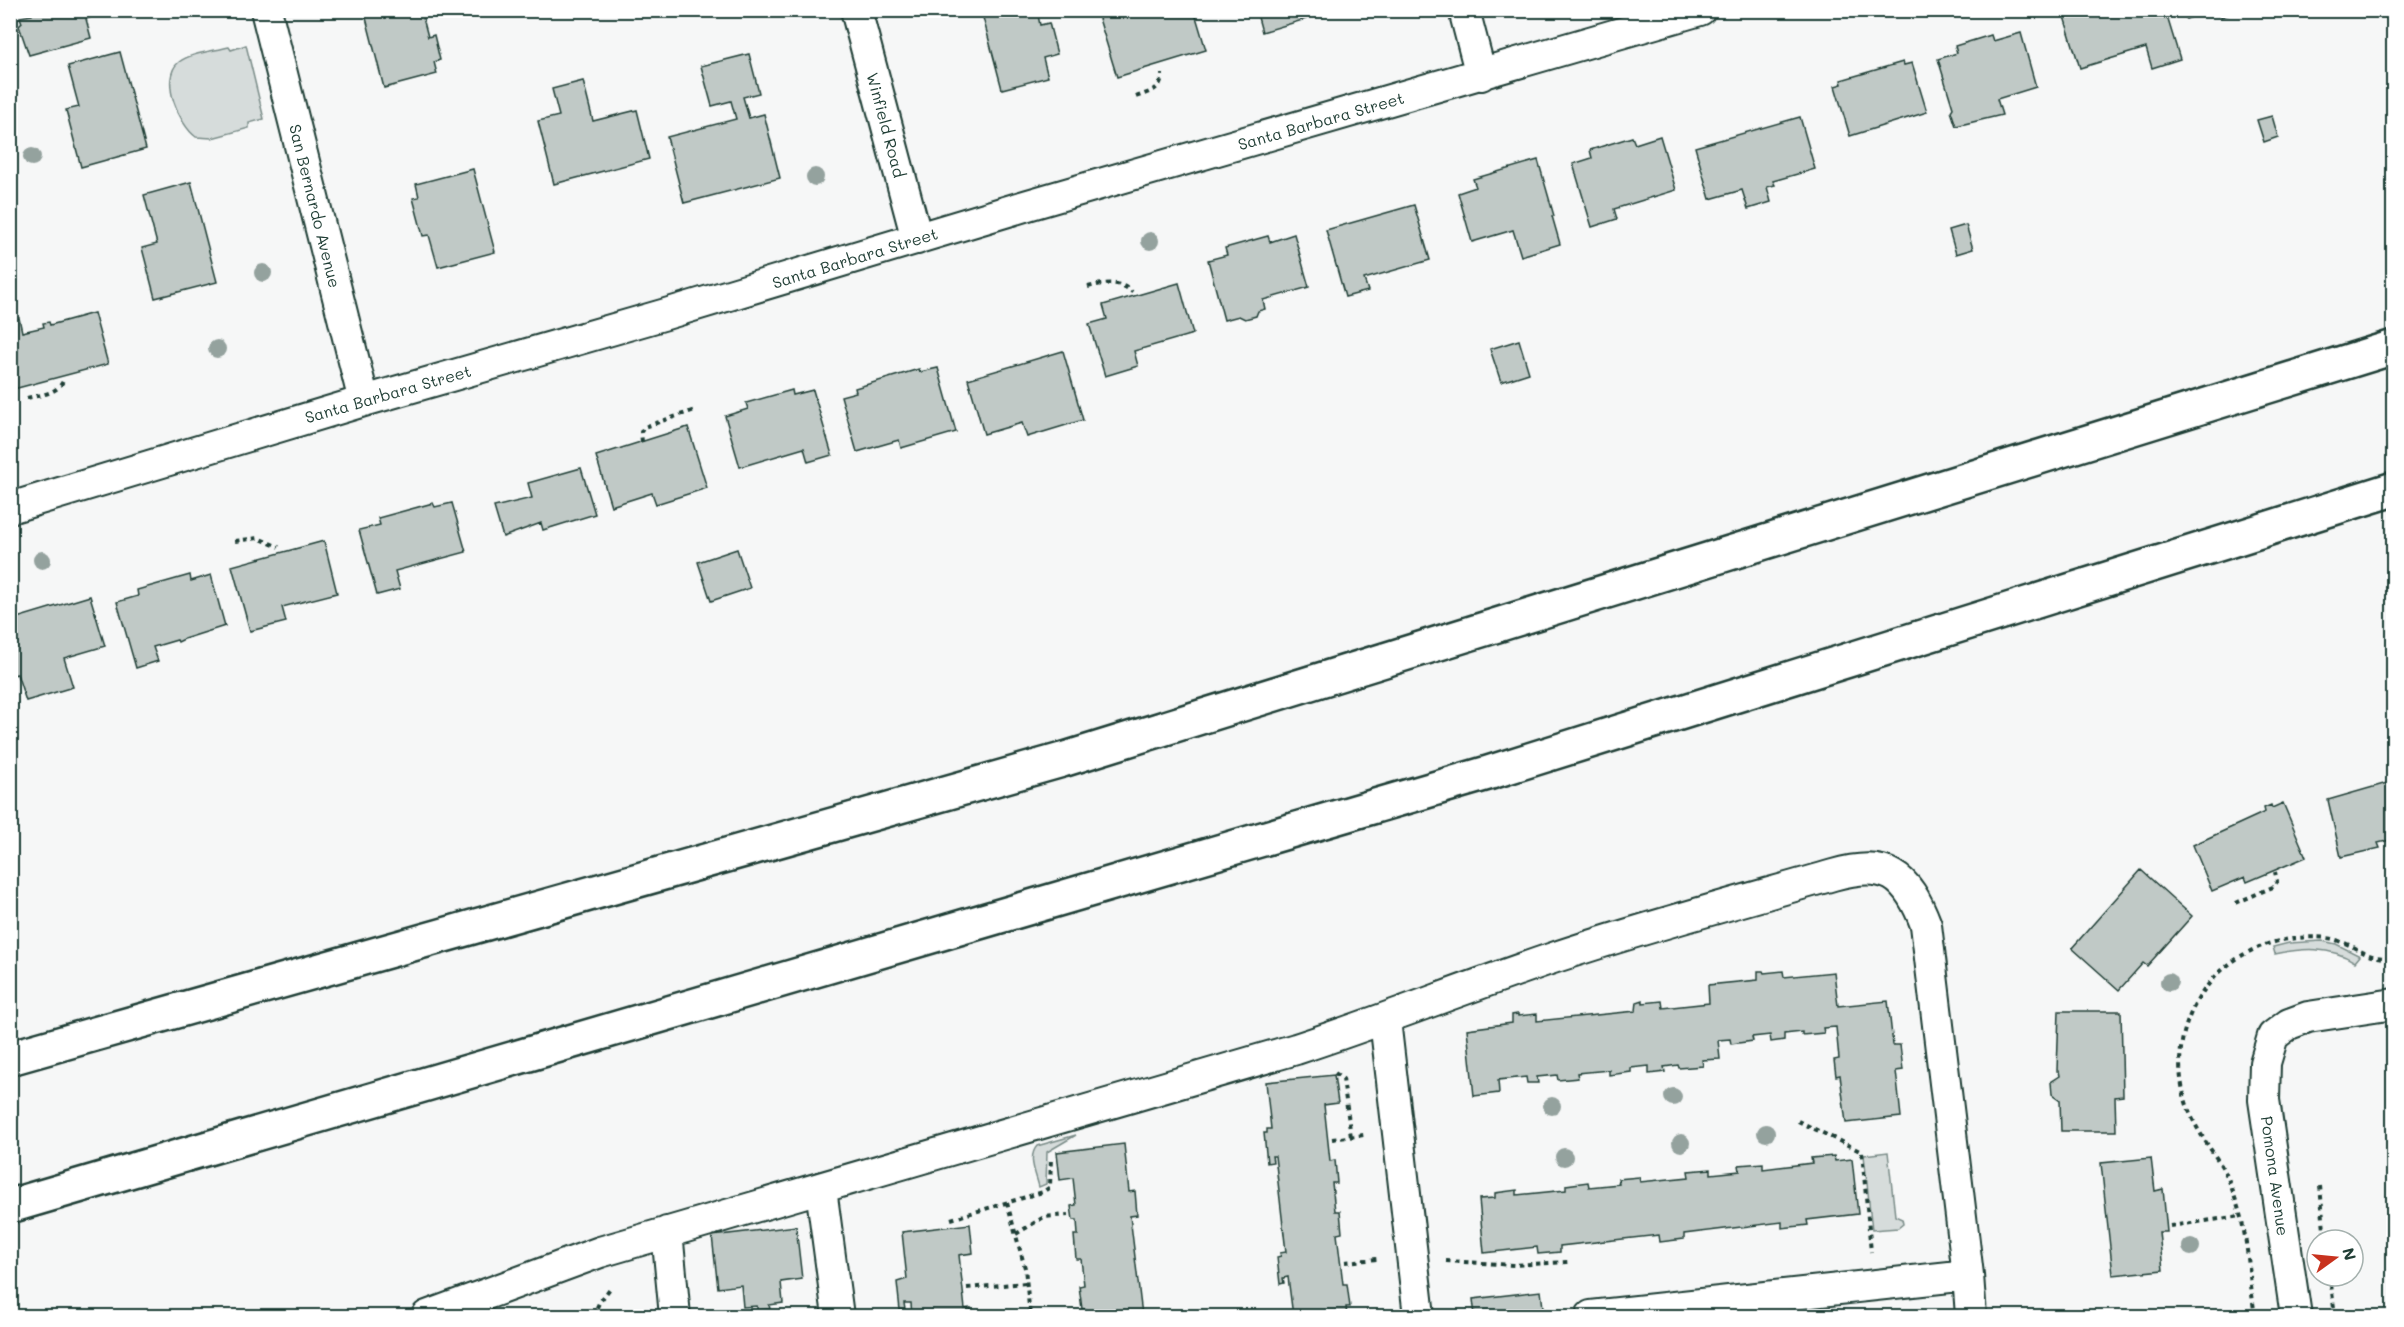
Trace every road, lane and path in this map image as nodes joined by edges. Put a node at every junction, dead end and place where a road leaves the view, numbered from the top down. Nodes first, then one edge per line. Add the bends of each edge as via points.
1 (266, 10) edge
2 (856, 10) edge
3 (1464, 10) edge
4 (1700, 10) edge
5 (1162, 74) dead end
6 (1481, 75) junction
7 (1136, 96) dead end
8 (916, 239) junction
9 (1088, 287) dead end
10 (1132, 292) dead end
11 (2394, 347) edge
12 (63, 381) dead end
13 (27, 398) dead end
14 (364, 401) junction
15 (695, 410) dead end
16 (642, 442) dead end
17 (2394, 489) edge
18 (10, 508) edge
19 (234, 541) dead end
20 (279, 547) dead end
21 (2276, 873) dead end
22 (2236, 903) dead end
23 (2394, 1004) edge
24 (1385, 1020) junction
25 (10, 1058) edge
26 (1329, 1068) dead end
27 (1798, 1121) dead end
28 (1351, 1137) dead end
29 (1051, 1155) dead end
30 (2320, 1186) dead end
31 (821, 1189) junction
32 (1007, 1202) junction
33 (10, 1206) edge
34 (1068, 1215) dead end
35 (2241, 1216) dead end
36 (951, 1219) dead end
37 (2170, 1226) dead end
38 (2324, 1228) edge
39 (667, 1232) junction
40 (1016, 1234) junction
41 (1412, 1262) junction
42 (1569, 1262) dead end
43 (1968, 1275) junction
44 (1026, 1283) junction
45 (612, 1285) dead end
46 (1874, 1286) junction
47 (966, 1288) dead end
48 (2331, 1288) edge
49 (427, 1317) edge
50 (593, 1317) edge
51 (675, 1317) edge
52 (838, 1317) edge
53 (1029, 1317) edge
54 (1419, 1317) edge
55 (1591, 1317) edge
56 (1971, 1317) edge
57 (2296, 1317) edge
58 (2335, 1317) edge

1 - 14 street, San Bernardo Avenue
2 - 8 street, Winfield Road
3 - 6 street
4 - 6 street, Santa Barbara Street
5 - 7 path via 1157,88
6 - 8 street, Santa Barbara Street
8 - 14 street, Santa Barbara Street
9 - 10 path via 1114,283 1125,285
11 - 25 highway via 1062,760
12 - 13 path via 53,392
14 - 18 street, Santa Barbara Street
15 - 16 path via 644,427
17 - 33 highway via 1488,773
19 - 20 path via 258,538
21 - 22 path via 2274,886
23 - 57 street, Pomona Avenue via 2308,1017 2273,1036 2265,1063 2264,1100
24 - 31 street
24 - 41 street
24 - 43 street via 1563,955 1810,881 1854,869 1874,868 1892,875 1908,889 1926,925
26 - 28 path via 1343,1078
27 - 46 path via 1862,1152
29 - 32 path via 1050,1187
30 - 38 path
31 - 39 street
31 - 52 street
32 - 36 path
32 - 40 path
34 - 40 path via 1044,1217
35 - 37 path
39 - 49 street via 600,1252
39 - 51 street
40 - 44 path
41 - 42 path
41 - 54 street
43 - 46 street
43 - 56 street
44 - 47 path
44 - 53 path
45 - 50 path
46 - 55 street
48 - 58 path

